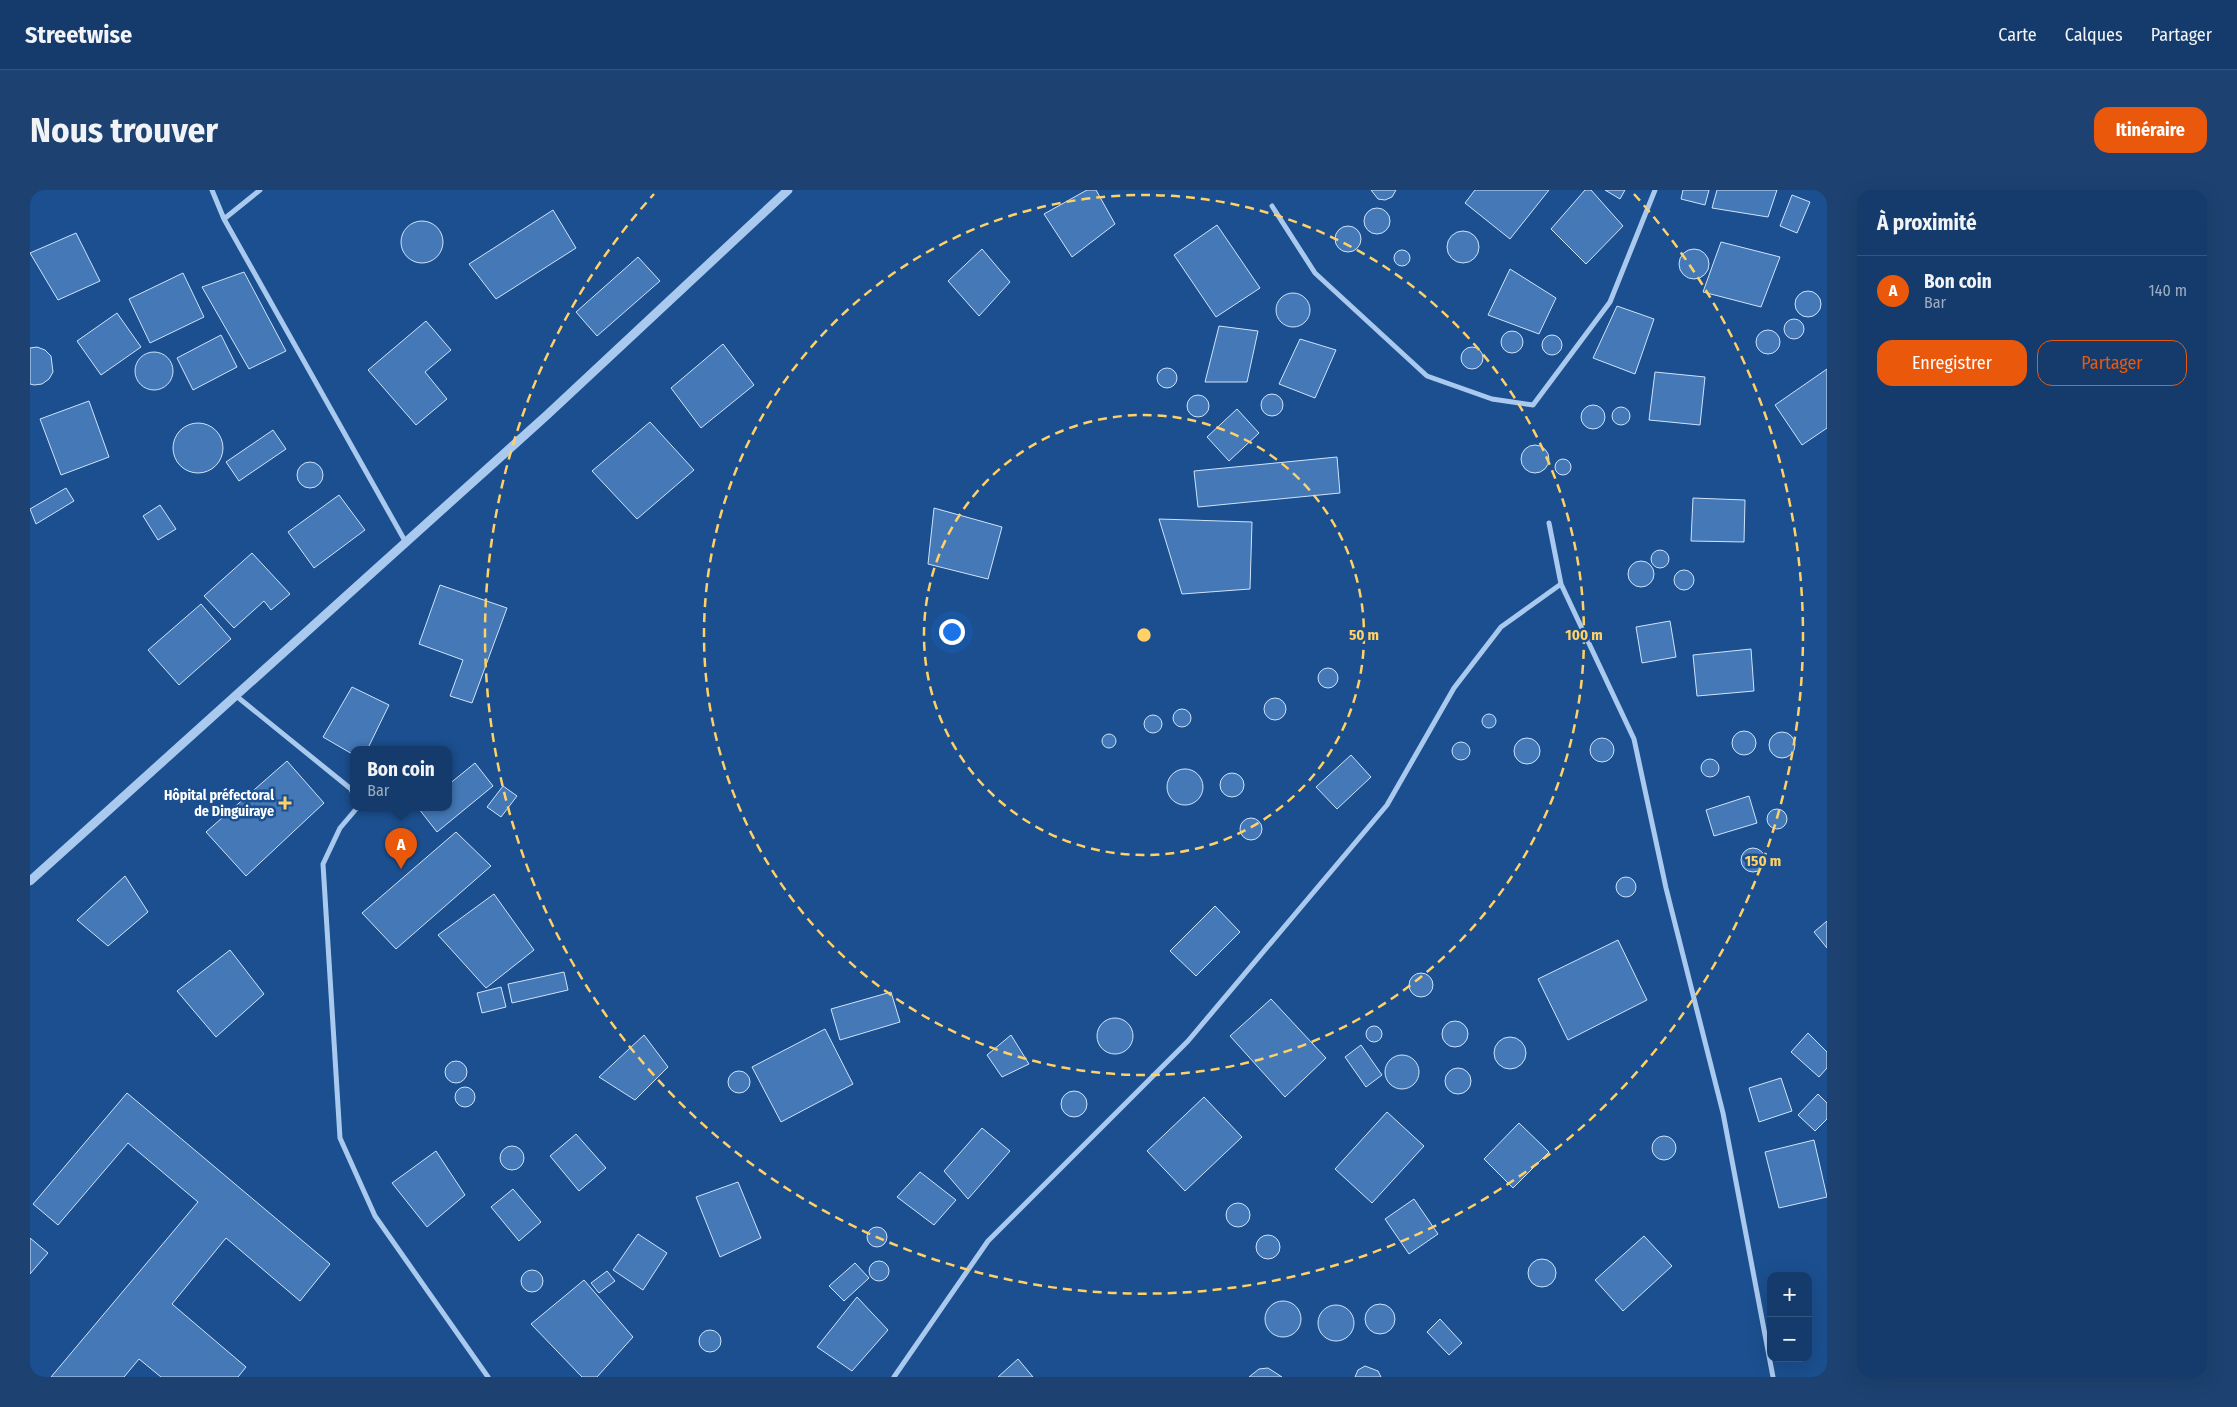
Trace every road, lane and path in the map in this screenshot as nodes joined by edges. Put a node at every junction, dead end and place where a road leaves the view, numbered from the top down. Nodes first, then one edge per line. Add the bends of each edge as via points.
1 (212, 190) edge
2 (260, 190) edge
3 (788, 190) edge
4 (1655, 190) edge
5 (1272, 206) dead end
6 (224, 219) junction
7 (1549, 523) dead end
8 (405, 541) junction
9 (1561, 584) junction
10 (235, 695) junction
11 (350, 788) edge
12 (355, 811) edge
13 (30, 882) edge
14 (488, 1377) edge
15 (894, 1377) edge
16 (1773, 1377) edge

1 - 6 street
2 - 6 street
3 - 8 street via 547,415
4 - 5 street via 1610,302 1533,405 1492,399 1427,376 1315,273
6 - 8 street
7 - 9 street
8 - 10 street
9 - 15 street via 1501,626 1454,688 1387,804 1188,1040 988,1241
9 - 16 street via 1634,739 1666,888 1723,1113
10 - 11 street
10 - 13 street
12 - 14 street via 340,828 323,864 340,1138 375,1216

